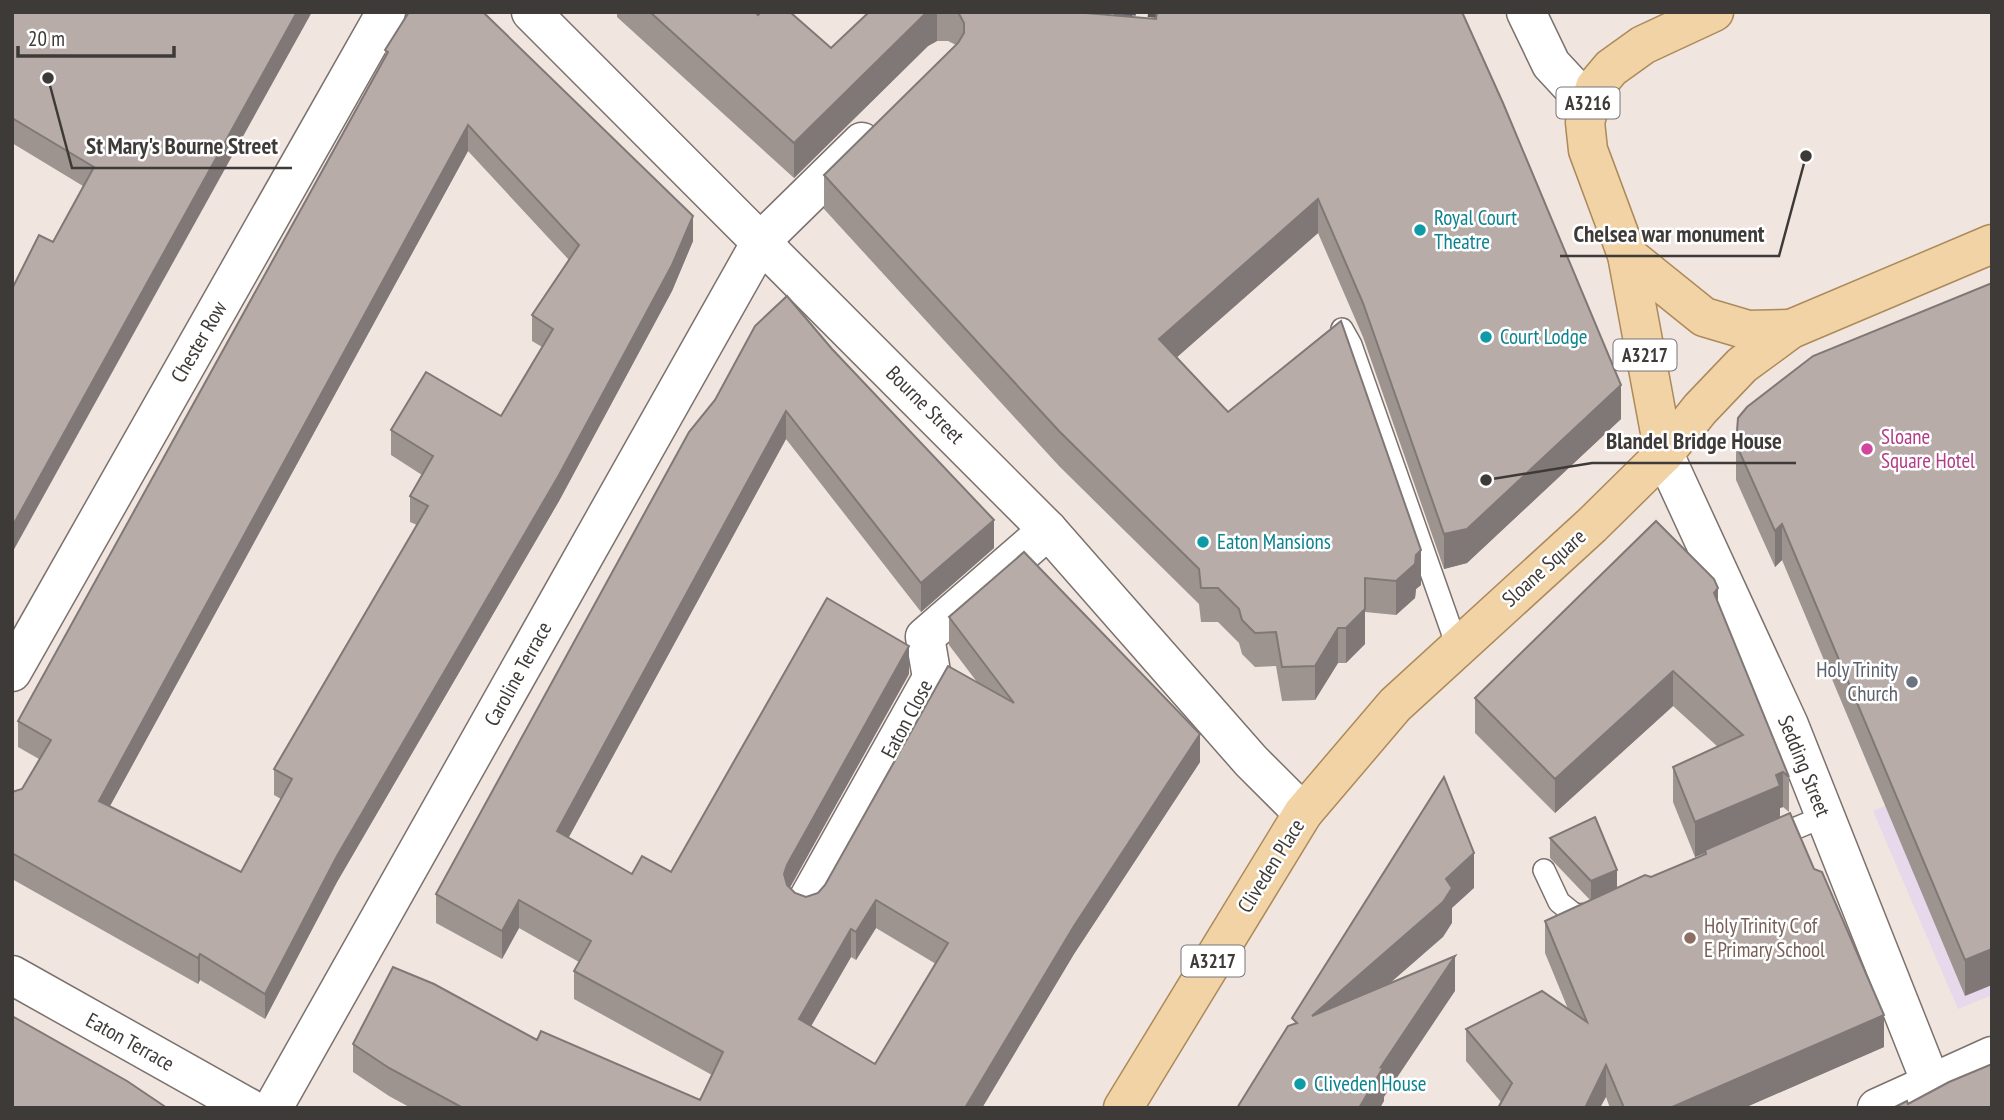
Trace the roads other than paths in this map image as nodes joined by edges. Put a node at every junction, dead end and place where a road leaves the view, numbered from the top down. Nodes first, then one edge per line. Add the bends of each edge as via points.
1 (386, 12) edge
2 (531, 12) edge
3 (1526, 12) edge
4 (1714, 12) edge
5 (1588, 104) junction
6 (886, 119) edge
7 (762, 240) junction
8 (1992, 244) edge
9 (1627, 255) junction
10 (1791, 328) junction
11 (1342, 329) edge
12 (1664, 454) junction
13 (1048, 530) junction
14 (1457, 646) junction
15 (12, 672) edge
16 (1421, 679) joint
17 (1303, 813) junction
18 (1825, 816) junction
19 (1753, 846) edge
20 (1544, 870) dead end
21 (806, 903) edge
22 (1618, 905) edge
23 (12, 975) edge
24 (1992, 1056) edge
25 (1931, 1083) junction
26 (249, 1108) edge
27 (273, 1108) edge
28 (1123, 1108) edge
29 (1877, 1108) edge

1 - 15 street, Chester Row
2 - 7 street, Bourne Street
3 - 5 street via 1551,64
4 - 5 main road, A3216 via 1643,45 1595,87
5 - 9 main road, A3216 via 1588,149
6 - 7 street, Caroline Terrace
7 - 13 street, Bourne Street
7 - 27 street, Caroline Terrace
8 - 10 main road, Sloane Square
9 - 10 main road, Sloane Square via 1704,317 1748,330
9 - 12 main road, A3217
10 - 12 main road, Sloane Square / A3217 via 1742,365
11 - 14 lane
12 - 14 main road, Sloane Square / A3217
12 - 18 street, Sedding Street via 1789,725
13 - 17 street, Bourne Street via 1251,761
13 - 21 street, Eaton Close via 925,638 932,678
14 - 16 main road, Sloane Square / A3217
16 - 17 main road, Cliveden Place / A3217
17 - 28 main road, Cliveden Place / A3217
18 - 19 lane
18 - 25 street, Sedding Street
20 - 22 lane via 1559,902 1575,915 1593,915
23 - 26 street, Eaton Terrace
24 - 25 street
25 - 29 street

